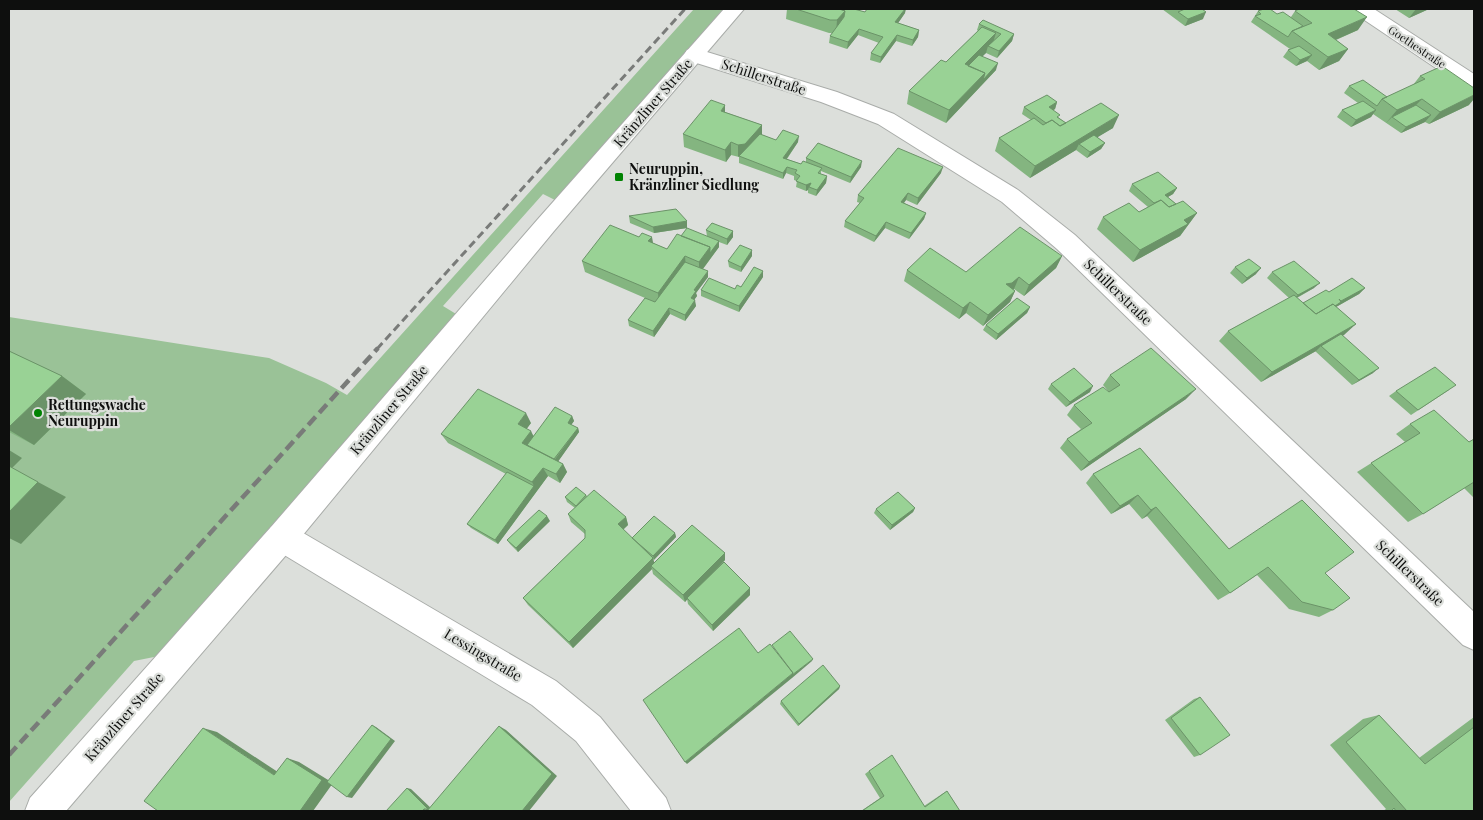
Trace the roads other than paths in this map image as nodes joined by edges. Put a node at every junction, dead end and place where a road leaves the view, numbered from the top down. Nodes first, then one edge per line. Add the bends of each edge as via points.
1 (734, 9) edge
2 (1361, 9) edge
3 (694, 55) junction
4 (1474, 84) edge
5 (282, 536) junction
6 (1474, 634) edge
7 (43, 811) edge
8 (653, 811) edge

1 - 3 street, Kränzliner Straße
2 - 4 street, Goethestraße
3 - 5 street, Kränzliner Straße
3 - 6 street, Schillerstraße via 886,118 1010,196 1066,242
5 - 7 street, Kränzliner Straße
5 - 8 street, Lessingstraße via 544,692 588,729

